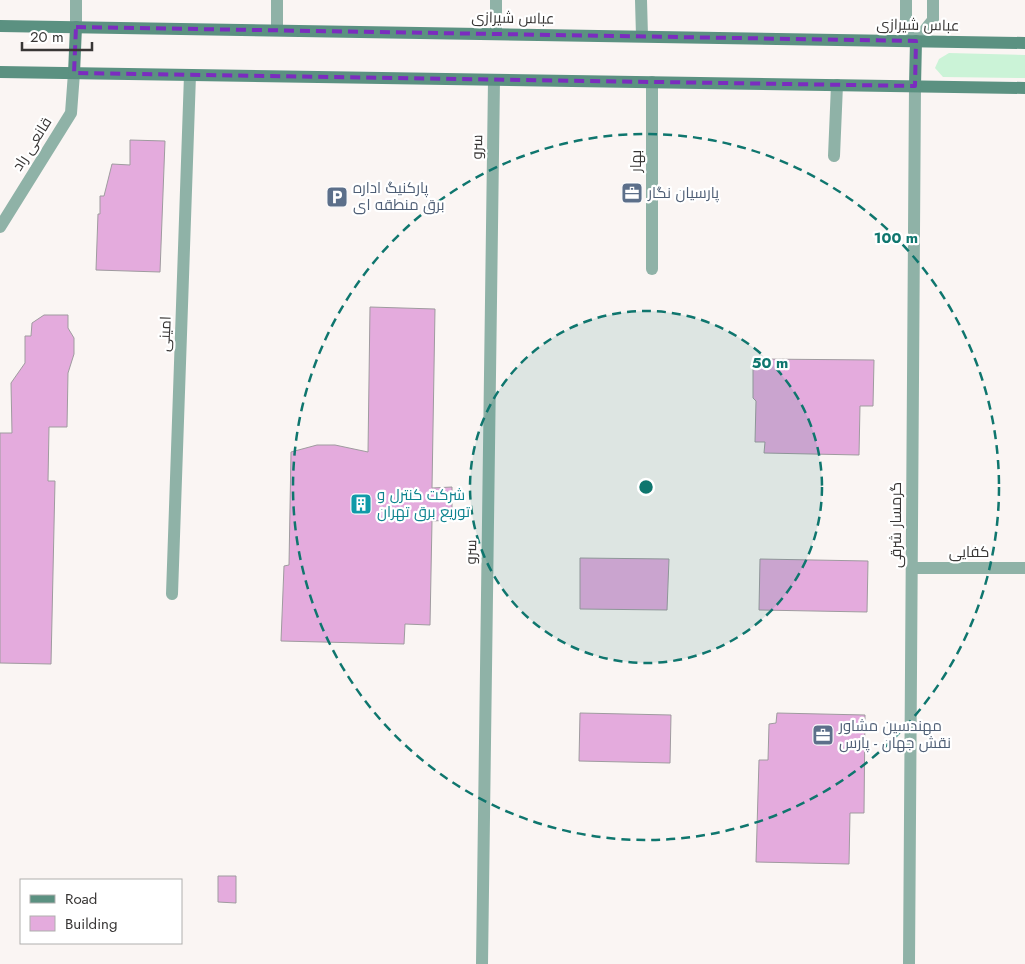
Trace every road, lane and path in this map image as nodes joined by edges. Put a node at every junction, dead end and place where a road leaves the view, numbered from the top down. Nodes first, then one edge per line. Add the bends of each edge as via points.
1 (76, 0) edge
2 (277, 0) edge
3 (496, 0) edge
4 (641, 0) edge
5 (906, 0) edge
6 (933, 0) edge
7 (0, 26) edge
8 (76, 27) junction
9 (278, 30) junction
10 (496, 34) junction
11 (642, 36) junction
12 (916, 41) junction
13 (1025, 43) edge
14 (0, 72) edge
15 (74, 73) junction
16 (190, 75) junction
17 (494, 80) junction
18 (652, 82) junction
19 (837, 85) junction
20 (915, 86) junction
21 (1025, 88) edge
22 (834, 156) dead end
23 (0, 227) edge
24 (652, 270) dead end
25 (912, 568) junction
26 (1025, 568) edge
27 (172, 594) dead end
28 (482, 964) edge
29 (909, 964) edge

1 - 8 street
2 - 9 street
3 - 10 street
4 - 11 street
5 - 12 street via 906,21
6 - 12 street via 932,20
7 - 8 main road, عباس شیرازی
8 - 9 main road, عباس شیرازی
8 - 15 main road
9 - 10 main road, عباس شیرازی
10 - 11 main road, عباس شیرازی
11 - 12 main road, عباس شیرازی
12 - 13 main road, عباس شیرازی
12 - 20 main road
14 - 15 main road
15 - 16 main road
15 - 23 street, قانعی‌ راد via 71,113
16 - 17 main road
16 - 27 street, امینی
17 - 18 main road
17 - 28 street, سرو
18 - 19 main road
18 - 24 street, بهار
19 - 20 main road
19 - 22 street
20 - 21 main road
20 - 25 street, گرمسار شرقی
25 - 26 street, کفایی
25 - 29 street, گرمسار شرقی

